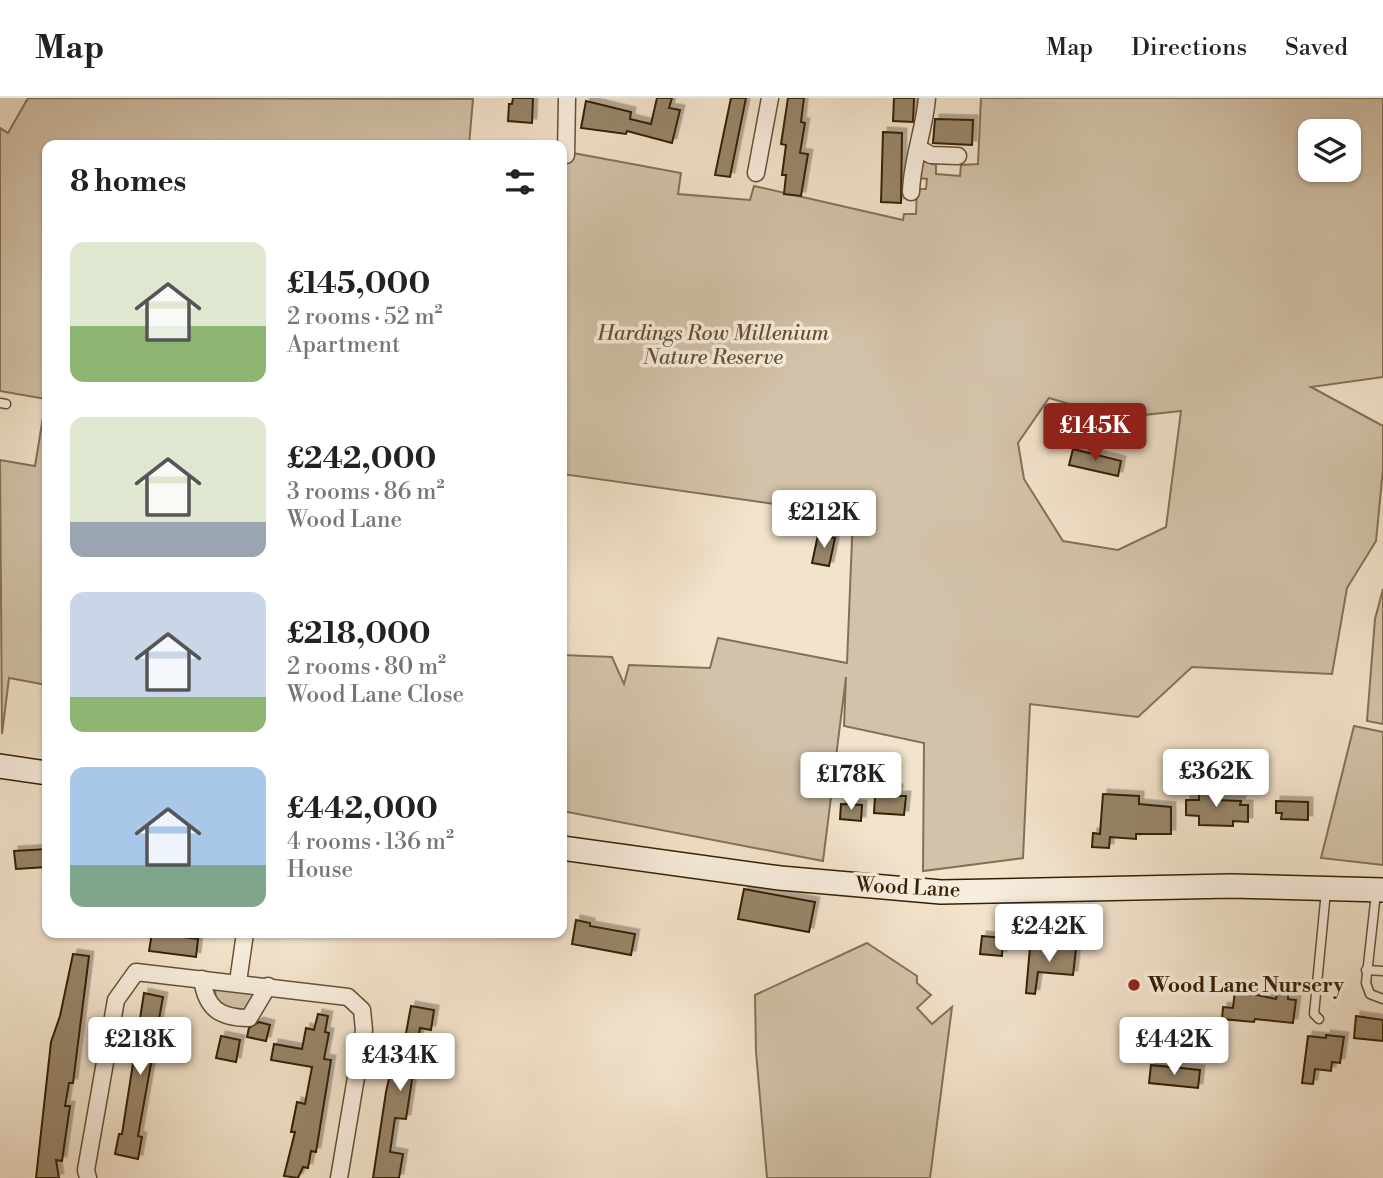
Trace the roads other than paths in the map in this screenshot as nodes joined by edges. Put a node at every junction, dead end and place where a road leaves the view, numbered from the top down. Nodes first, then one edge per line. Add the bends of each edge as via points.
1 (567, 98) edge
2 (770, 98) edge
3 (927, 98) edge
4 (566, 140) edge
5 (920, 149) junction
6 (958, 156) dead end
7 (756, 173) dead end
8 (911, 192) dead end
9 (0, 766) edge
10 (42, 772) edge
11 (567, 849) edge
12 (1326, 888) junction
13 (1380, 890) edge
14 (244, 938) edge
15 (1366, 970) junction
16 (1383, 971) edge
17 (202, 979) junction
18 (238, 982) junction
19 (268, 986) junction
20 (1383, 999) edge
21 (1319, 1019) dead end
22 (88, 1178) edge
23 (339, 1178) edge

1 - 4 street
2 - 7 street
3 - 5 street
5 - 6 street via 930,155
5 - 8 street via 912,160
9 - 10 street
11 - 12 street, Wood Lane via 780,878 941,892
12 - 13 street, Wood Lane
12 - 21 lane via 1314,1014
13 - 15 lane
14 - 18 street
15 - 16 lane
15 - 20 lane via 1367,991
17 - 18 street
17 - 19 street via 205,998 231,1018 249,1018
17 - 22 street via 136,972 116,1000
18 - 19 street
19 - 23 street via 348,998 362,1010 364,1030

